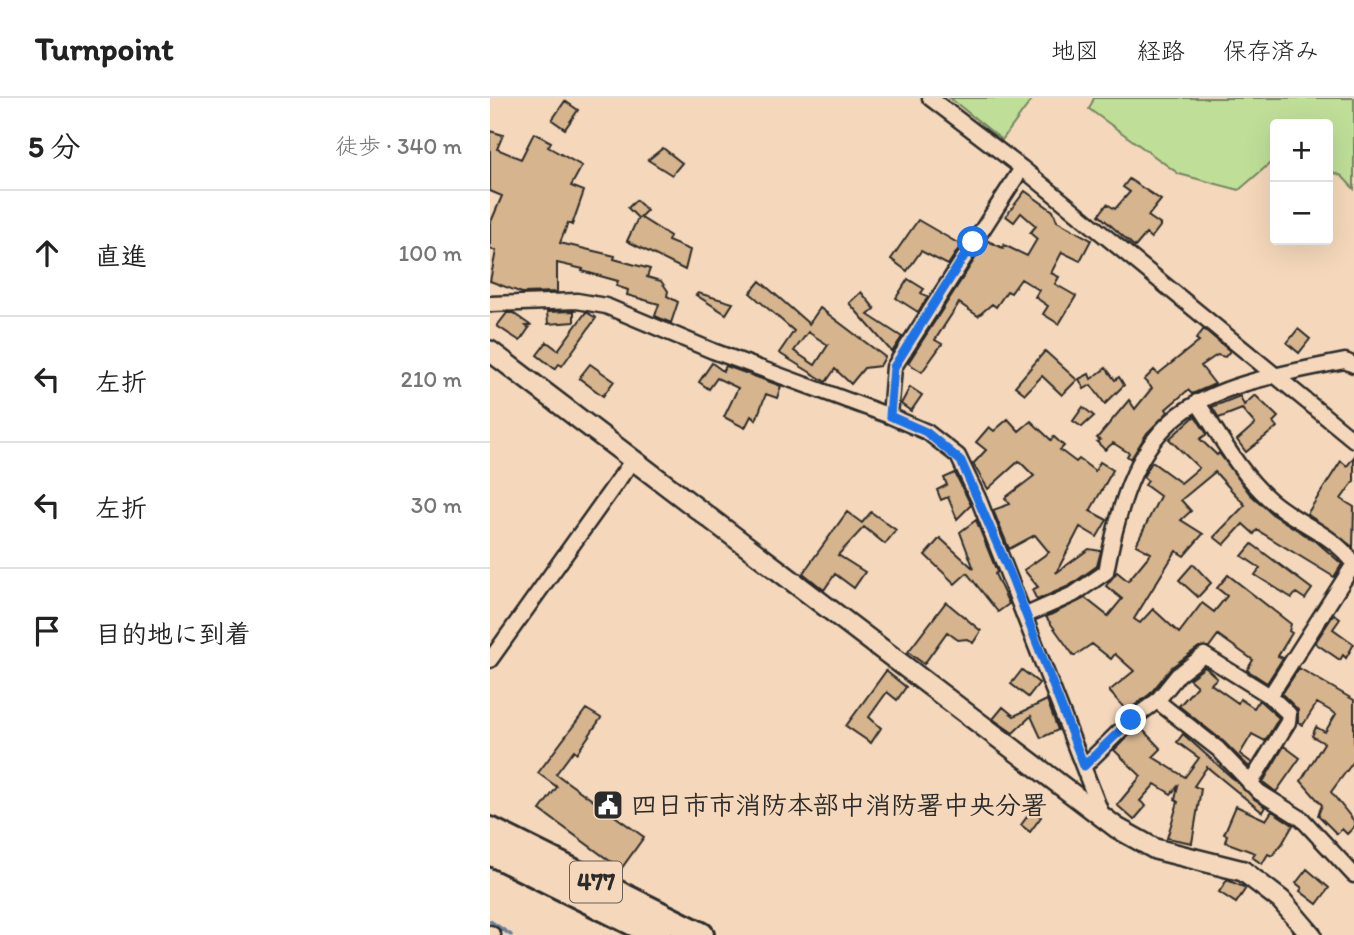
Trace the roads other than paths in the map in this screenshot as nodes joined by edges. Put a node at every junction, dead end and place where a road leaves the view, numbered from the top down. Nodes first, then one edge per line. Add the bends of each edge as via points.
1 (930, 98) edge
2 (1022, 168) junction
3 (490, 304) edge
4 (490, 351) edge
5 (1354, 365) edge
6 (1273, 375) junction
7 (1197, 402) junction
8 (890, 416) junction
9 (1354, 440) edge
10 (632, 461) junction
11 (1354, 564) edge
12 (1024, 616) junction
13 (490, 660) edge
14 (1270, 696) junction
15 (1157, 701) junction
16 (1084, 766) junction
17 (1250, 784) junction
18 (1101, 815) junction
19 (490, 830) edge
20 (490, 852) edge
21 (1354, 875) edge
22 (658, 935) edge
23 (701, 935) edge
24 (1311, 935) edge

1 - 2 street
2 - 6 street
2 - 8 street via 894,367
3 - 8 street via 577,301 606,306
4 - 10 street
5 - 6 street via 1345,361
6 - 7 street
6 - 9 street
7 - 11 street via 1258,489 1290,517 1334,541
7 - 12 street via 1170,421 1136,466 1106,572 1074,594
8 - 12 street via 926,432 961,461
10 - 13 street
10 - 18 street
11 - 14 street
12 - 16 street
14 - 15 street via 1204,655 1178,675
14 - 17 street via 1289,717
15 - 16 street
15 - 17 street via 1218,749
16 - 18 street
17 - 21 street via 1301,819
18 - 24 street via 1135,841 1155,849 1242,871 1281,900
19 - 23 highway, 477
20 - 22 highway, 477

